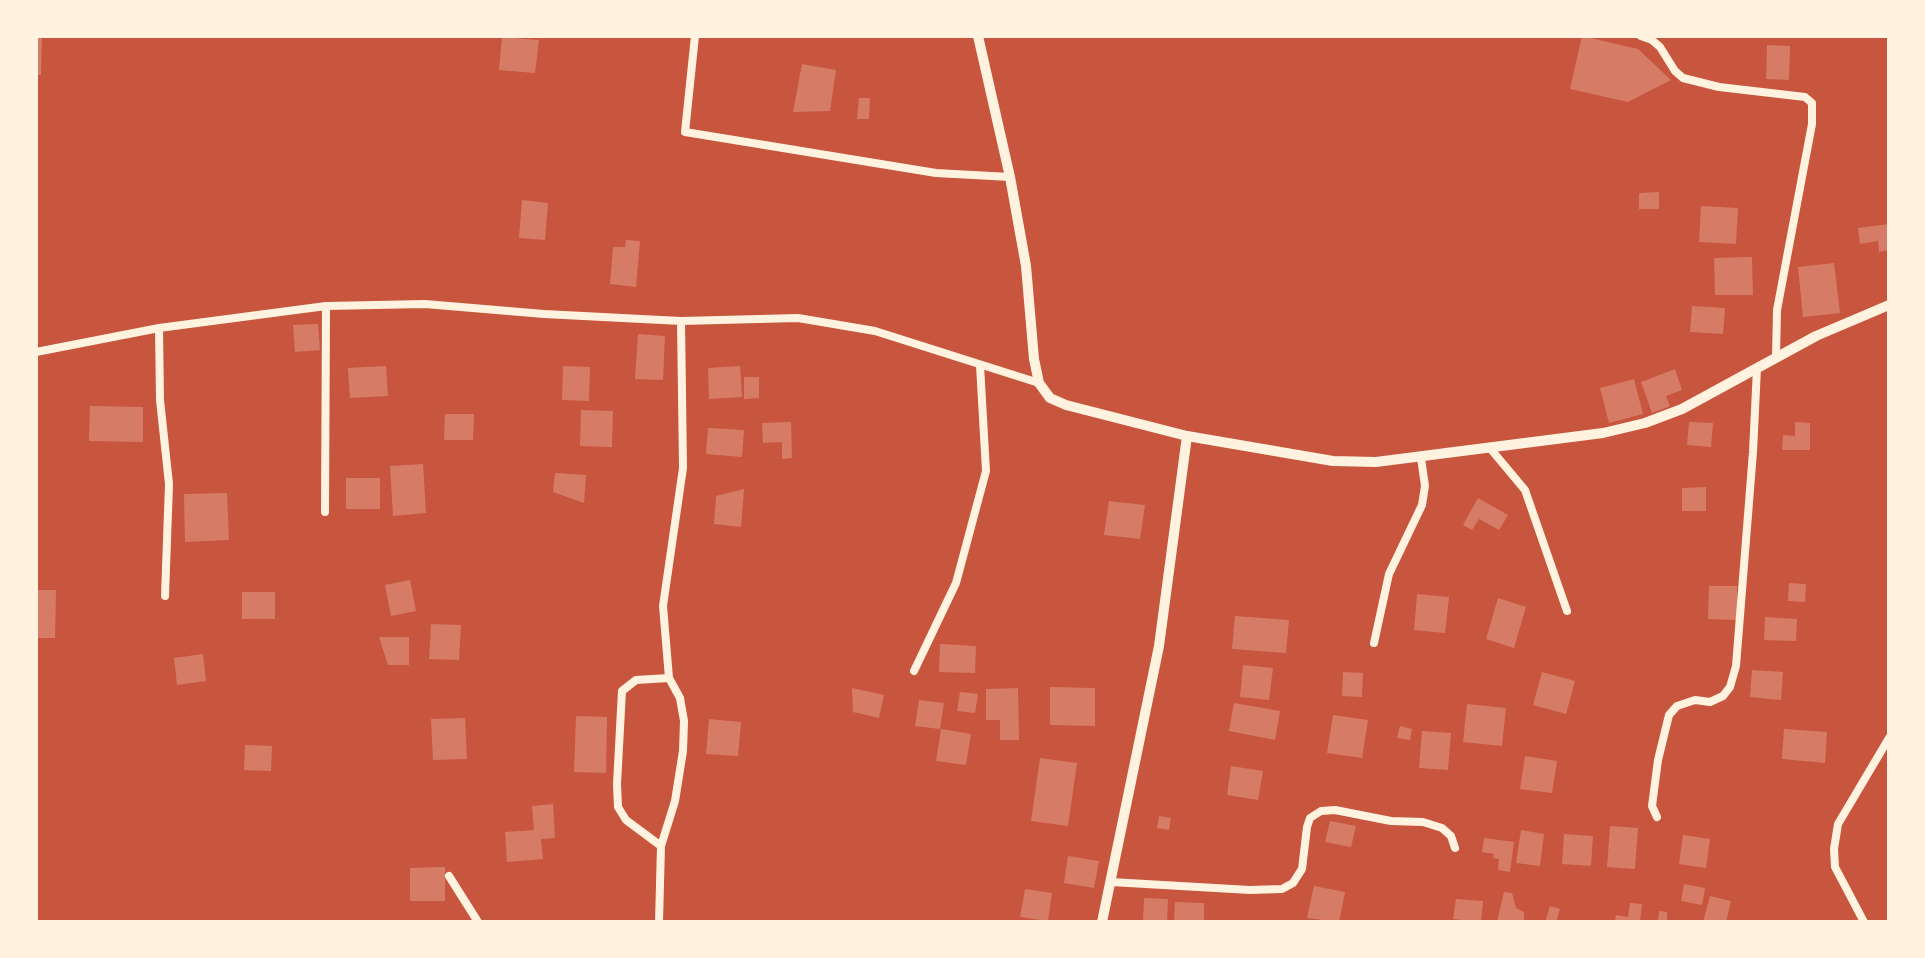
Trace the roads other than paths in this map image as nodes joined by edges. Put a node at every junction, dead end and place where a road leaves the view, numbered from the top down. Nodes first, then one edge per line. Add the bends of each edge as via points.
1 (695, 36) edge
2 (978, 36) edge
3 (1641, 36) edge
4 (1010, 177) junction
5 (1889, 305) edge
6 (326, 306) junction
7 (681, 321) junction
8 (159, 328) junction
9 (36, 352) edge
10 (1776, 358) junction
11 (980, 365) junction
12 (1757, 368) junction
13 (1039, 383) junction
14 (1187, 436) junction
15 (1489, 447) junction
16 (1421, 458) junction
17 (325, 512) dead end
18 (165, 596) dead end
19 (1567, 611) dead end
20 (1374, 643) dead end
21 (914, 671) dead end
22 (669, 678) junction
23 (1889, 738) edge
24 (1657, 817) dead end
25 (661, 846) junction
26 (1455, 848) dead end
27 (449, 876) dead end
28 (1111, 882) junction
29 (478, 922) edge
30 (659, 922) edge
31 (1102, 922) edge
32 (1864, 922) edge

1 - 4 street via 685,132 936,173
2 - 4 street
3 - 10 street via 1660,47 1683,78 1805,97 1812,103 1777,310
4 - 13 street
5 - 10 street
6 - 7 street via 425,304
6 - 8 street
6 - 17 street
7 - 11 street via 798,318 875,331
7 - 22 street via 683,468 663,606
8 - 9 street
8 - 18 street via 169,484
10 - 12 street
11 - 13 street
11 - 21 street via 986,471 956,583
12 - 15 street via 1645,423
12 - 24 street via 1736,666 1723,696 1677,706 1669,715 1652,806
13 - 14 street via 1050,398 1066,405
14 - 16 street via 1333,461
14 - 28 street via 1159,646
15 - 16 street
15 - 19 street via 1525,490
16 - 20 street via 1422,505 1389,574
22 - 25 street via 680,698 683,751
22 - 25 street via 636,680 622,691 617,784 618,807 626,820
23 - 32 street via 1838,824 1834,849 1835,867
25 - 30 street
26 - 28 street via 1442,828 1423,822 1321,811 1307,827 1302,869 1282,889
27 - 29 street
28 - 31 street

